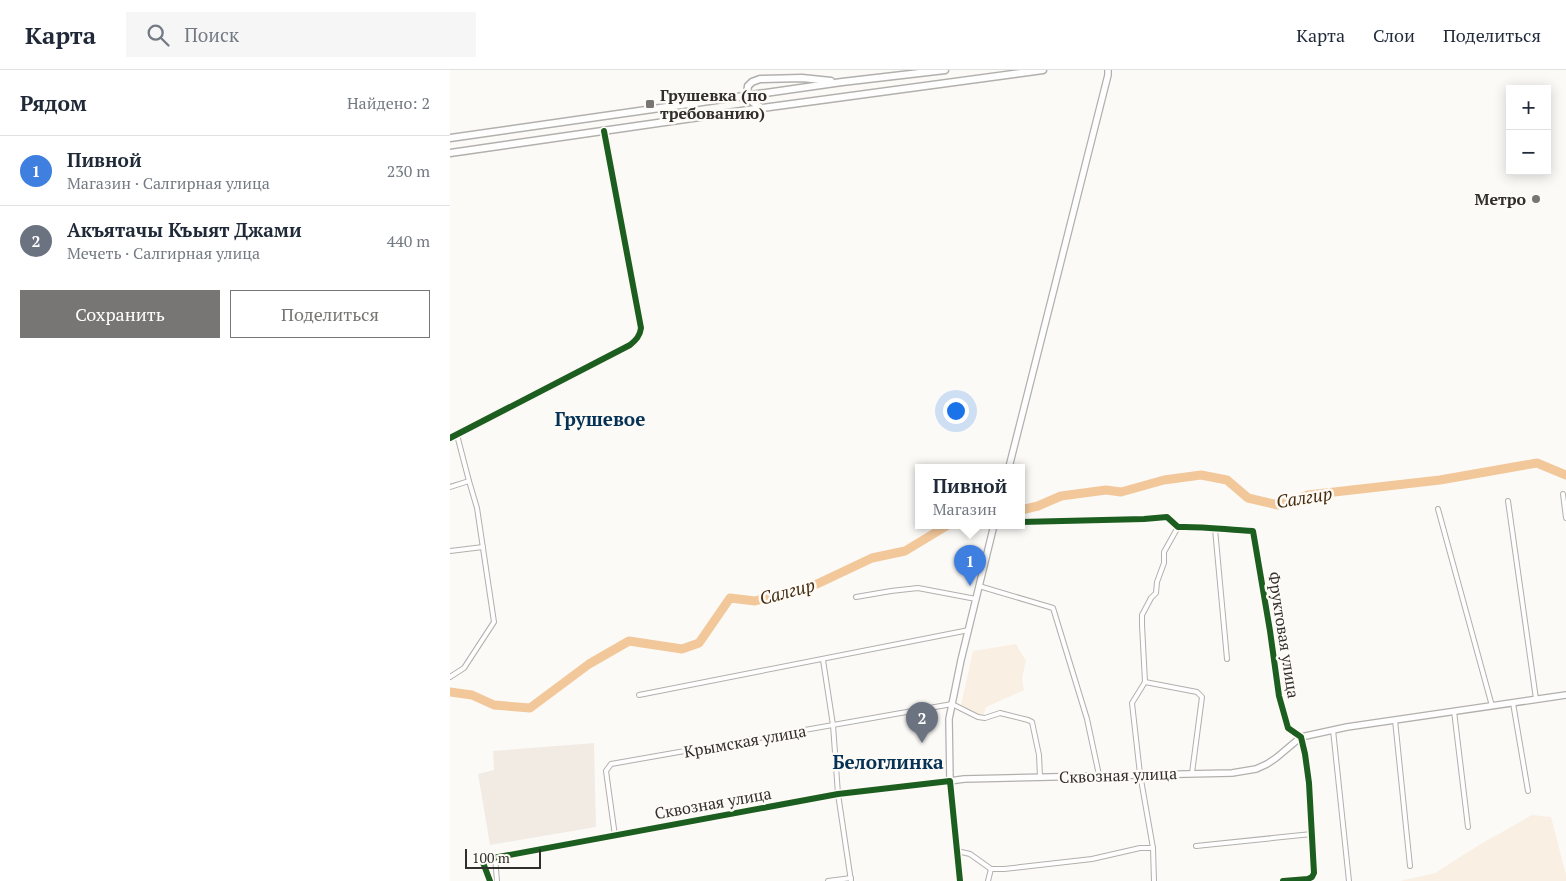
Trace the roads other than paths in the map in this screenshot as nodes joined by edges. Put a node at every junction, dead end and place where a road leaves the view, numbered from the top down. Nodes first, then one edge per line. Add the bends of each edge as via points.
1 (945, 70) edge
2 (1043, 70) edge
3 (1108, 70) edge
4 (842, 82) junction
5 (748, 93) junction
6 (762, 108) junction
7 (604, 131) junction
8 (450, 138) edge
9 (450, 153) edge
10 (457, 435) junction
11 (450, 438) edge
12 (1010, 464) edge
13 (468, 481) junction
14 (450, 487) edge
15 (1563, 494) dead end
16 (1508, 501) dead end
17 (1438, 510) dead end
18 (1566, 518) edge
19 (1025, 522) edge
20 (1178, 527) junction
21 (993, 529) edge
22 (1215, 529) junction
23 (483, 547) junction
24 (450, 551) edge
25 (979, 586) junction
26 (856, 597) dead end
27 (976, 599) junction
28 (969, 630) junction
29 (1227, 659) dead end
30 (823, 660) junction
31 (450, 678) edge
32 (1145, 682) junction
33 (639, 696) dead end
34 (1566, 696) edge
35 (1536, 700) junction
36 (1513, 703) junction
37 (952, 704) junction
38 (1492, 706) junction
39 (1454, 712) junction
40 (1395, 720) junction
41 (833, 725) junction
42 (1334, 730) junction
43 (1300, 737) junction
44 (1192, 773) junction
45 (1140, 774) junction
46 (1100, 776) junction
47 (1040, 777) junction
48 (950, 781) junction
49 (1528, 790) dead end
50 (838, 794) junction
51 (1468, 827) dead end
52 (1312, 834) junction
53 (615, 836) junction
54 (1196, 846) dead end
55 (1153, 848) junction
56 (957, 851) junction
57 (495, 858) junction
58 (1410, 866) dead end
59 (991, 869) junction
60 (851, 879) edge
61 (490, 881) edge
62 (497, 881) edge
63 (828, 881) edge
64 (960, 881) edge
65 (988, 881) edge
66 (1154, 881) edge
67 (1283, 881) edge
68 (1349, 881) edge

1 - 4 main road
2 - 6 main road
3 - 12 main road
4 - 5 main road
4 - 5 main road via 802,78 760,79 752,82
5 - 6 main road via 754,104
5 - 8 main road via 734,98
6 - 7 main road
7 - 9 main road
7 - 10 main road via 640,333 630,345
10 - 11 main road
10 - 13 street
13 - 14 street
13 - 23 street via 478,508
15 - 18 street
16 - 35 street
17 - 38 street
19 - 20 street via 1167,517
20 - 22 street
20 - 32 street via 1164,552 1156,593 1142,615
21 - 25 main road
22 - 29 street
22 - 43 street, Фруктовая улица via 1253,531 1280,696 1288,728
23 - 24 street
23 - 31 street via 494,622 464,668
25 - 27 main road
25 - 46 street via 1053,608 1087,719
26 - 27 street via 918,588
27 - 28 main road
28 - 30 street
28 - 37 main road
30 - 33 street
30 - 41 street
32 - 44 street via 1198,692 1202,697
32 - 45 street via 1132,703
34 - 35 main road
35 - 36 main road
36 - 38 main road
36 - 49 street
37 - 41 street, Крымская улица
37 - 47 street via 985,718 1000,713 1032,722
37 - 48 main road via 949,719
38 - 39 main road
39 - 40 main road
39 - 51 street
40 - 42 main road
40 - 58 street
41 - 50 street
41 - 53 street, Крымская улица via 611,764 606,771
42 - 43 main road
42 - 68 street
43 - 44 main road, Сквозная улица via 1276,758 1256,769
43 - 52 street via 1309,783
44 - 45 main road, Сквозная улица
45 - 46 main road, Сквозная улица
45 - 55 street
46 - 47 main road, Сквозная улица
47 - 48 main road, Сквозная улица
48 - 50 street, Сквозная улица
48 - 56 street
50 - 53 street, Сквозная улица
50 - 60 street
52 - 54 street
52 - 67 street via 1312,877
53 - 57 street, Сквозная улица
55 - 59 street via 1140,848 1092,860
55 - 66 street
56 - 59 street via 970,854
56 - 64 street
57 - 61 street, Сквозная улица via 482,860
57 - 62 street
59 - 65 street
60 - 63 street

